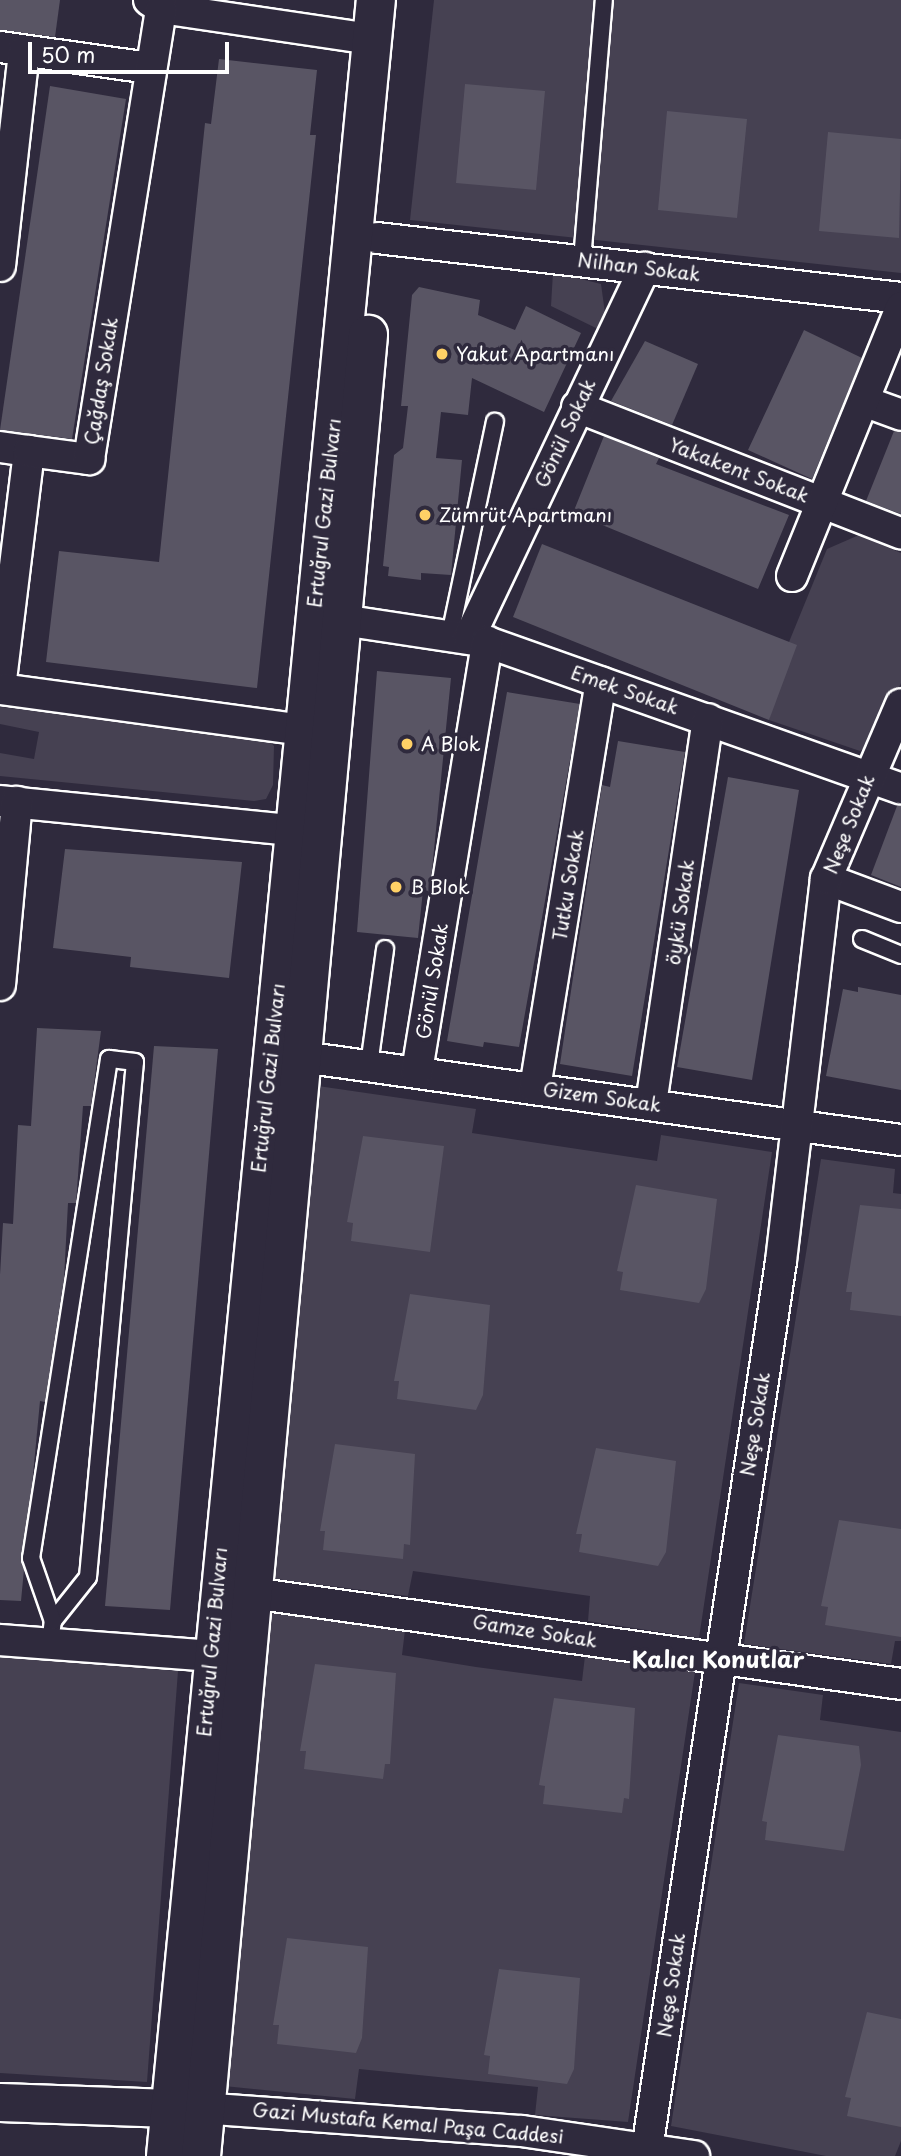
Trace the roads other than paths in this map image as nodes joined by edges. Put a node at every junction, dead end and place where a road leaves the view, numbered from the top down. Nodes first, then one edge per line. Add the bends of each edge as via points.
1 (376, 0) edge
2 (402, 0) edge
3 (604, 0) edge
4 (155, 4) edge
5 (370, 39) junction
6 (12, 49) edge
7 (149, 68) junction
8 (377, 239) junction
9 (582, 260) junction
10 (0, 266) edge
11 (645, 268) junction
12 (901, 298) edge
13 (901, 307) edge
14 (866, 402) junction
15 (577, 407) junction
16 (901, 415) edge
17 (495, 422) dead end
18 (14, 448) edge
19 (823, 503) junction
20 (901, 533) edge
21 (7, 571) edge
22 (792, 576) dead end
23 (342, 620) junction
24 (468, 638) junction
25 (601, 682) junction
26 (0, 689) edge
27 (901, 704) edge
28 (708, 719) junction
29 (316, 732) junction
30 (869, 777) junction
31 (901, 789) edge
32 (9, 802) edge
33 (292, 830) junction
34 (826, 879) junction
35 (901, 907) edge
36 (862, 939) dead end
37 (385, 949) dead end
38 (901, 955) edge
39 (0, 985) edge
40 (302, 1057) junction
41 (369, 1065) junction
42 (417, 1071) junction
43 (535, 1088) junction
44 (652, 1104) junction
45 (794, 1123) junction
46 (901, 1140) edge
47 (252, 1593) junction
48 (51, 1632) junction
49 (0, 1640) edge
50 (211, 1656) junction
51 (718, 1659) junction
52 (901, 1684) edge
53 (0, 2102) edge
54 (188, 2107) junction
55 (646, 2152) edge
56 (166, 2156) edge
57 (201, 2156) edge
58 (694, 2156) edge

1 - 5 main road, Ertuğrul Gazi Bulvarı
2 - 8 main road, Ertuğrul Gazi Bulvarı
3 - 9 lane
4 - 5 street
4 - 7 street, Çağdaş Sokak
5 - 29 main road, Ertuğrul Gazi Bulvarı
6 - 7 street
6 - 10 street
7 - 18 street, Çağdaş Sokak via 89,459
8 - 9 street, Nilhan Sokak
8 - 23 main road, Ertuğrul Gazi Bulvarı
9 - 11 street, Nilhan Sokak
11 - 12 street, Nilhan Sokak
11 - 15 street, Gönül Sokak
13 - 14 street
14 - 16 street
14 - 19 street
15 - 19 street, Yakakent Sokak
15 - 24 street, Gönül Sokak
17 - 24 lane
18 - 21 street, Çağdaş Sokak
19 - 20 street, Yakakent Sokak
19 - 22 street
21 - 26 street, Çağdaş Sokak
23 - 24 street, Emek Sokak
23 - 29 main road, Ertuğrul Gazi Bulvarı
24 - 25 street, Emek Sokak
24 - 42 street, Gönül Sokak
25 - 28 street, Emek Sokak
25 - 43 street, Tutku Sokak
26 - 29 street
27 - 30 street, Neşe Sokak
28 - 30 street, Emek Sokak
28 - 44 street, öykü Sokak
29 - 33 main road, Ertuğrul Gazi Bulvarı
29 - 40 main road, Ertuğrul Gazi Bulvarı
30 - 31 street, Emek Sokak
30 - 34 street, Neşe Sokak
32 - 33 street
32 - 39 street
33 - 50 main road, Ertuğrul Gazi Bulvarı
34 - 35 street
34 - 45 street, Neşe Sokak
36 - 38 lane
37 - 41 lane
40 - 41 street, Gizem Sokak
40 - 47 main road, Ertuğrul Gazi Bulvarı
41 - 42 street, Gizem Sokak
42 - 43 street, Gizem Sokak
43 - 44 street, Gizem Sokak
44 - 45 street, Gizem Sokak
45 - 46 street, Gizem Sokak
45 - 51 street, Neşe Sokak via 782,1261
47 - 51 street, Gamze Sokak
47 - 54 main road, Ertuğrul Gazi Bulvarı
48 - 48 lane via 88,1577 135,1062 109,1059 31,1558
48 - 49 street
48 - 50 street
50 - 54 main road, Ertuğrul Gazi Bulvarı
51 - 52 street, Gamze Sokak
51 - 55 street, Neşe Sokak
53 - 54 street, Gazi Mustafa Kemal Paşa Caddesi
54 - 55 street, Gazi Mustafa Kemal Paşa Caddesi via 445,2124
54 - 56 main road, Ertuğrul Gazi Bulvarı
54 - 57 main road, Ertuğrul Gazi Bulvarı
55 - 58 street, Gazi Mustafa Kemal Paşa Caddesi

